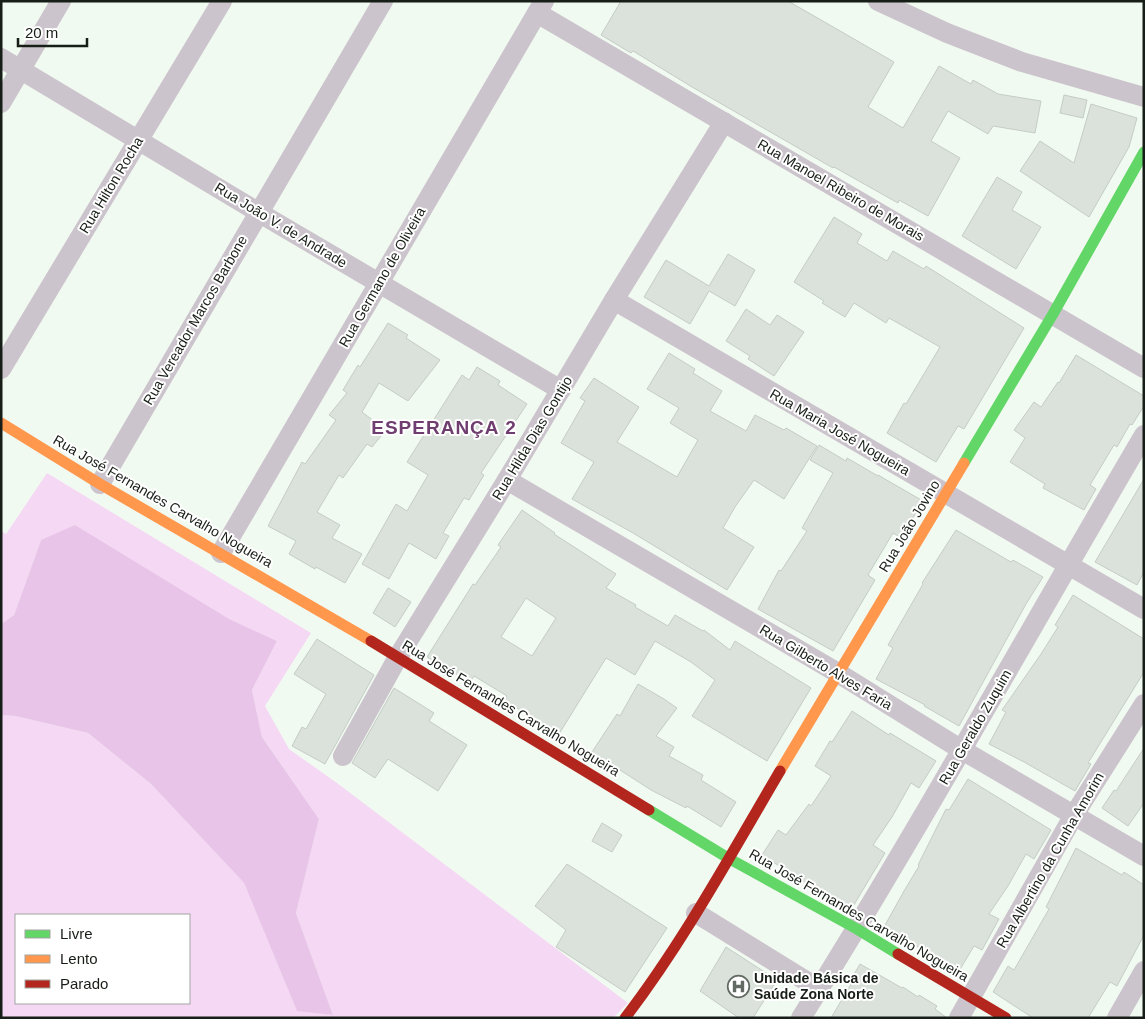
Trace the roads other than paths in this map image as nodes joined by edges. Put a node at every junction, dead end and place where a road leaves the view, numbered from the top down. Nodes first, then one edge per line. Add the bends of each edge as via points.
1 (62, 1) edge
2 (222, 1) edge
3 (383, 1) edge
4 (878, 1) edge
5 (541, 7) edge
6 (1, 58) edge
7 (21, 70) junction
8 (1144, 97) edge
9 (1, 103) edge
10 (724, 122) junction
11 (138, 140) junction
12 (1144, 152) edge
13 (258, 212) junction
14 (378, 283) junction
15 (614, 300) junction
16 (1054, 314) junction
17 (1144, 368) edge
18 (1, 369) edge
19 (561, 390) junction
20 (1, 423) edge
21 (1144, 434) edge
22 (508, 480) junction
23 (100, 484) junction
24 (945, 494) junction
25 (221, 553) junction
26 (1067, 565) junction
27 (1144, 610) edge
28 (398, 657) junction
29 (838, 673) junction
30 (1144, 704) edge
31 (962, 750) junction
32 (343, 756) dead end
33 (1074, 815) junction
34 (1144, 856) edge
35 (728, 858) junction
36 (696, 913) junction
37 (857, 929) junction
38 (1144, 971) edge
39 (819, 989) junction
40 (971, 997) junction
41 (625, 1018) edge
42 (801, 1018) edge
43 (959, 1018) edge
44 (1006, 1018) edge
45 (1117, 1018) edge

1 - 7 street
2 - 11 street, Rua Hilton Rocha
3 - 13 street, Rua Vereador Marcos Barbone
4 - 8 street via 947,33 1022,62
5 - 10 street, Rua Manoel Ribeiro de Morais
5 - 14 street, Rua Germano de Oliveira
6 - 7 street, Rua João V. de Andrade
7 - 9 street
7 - 11 street, Rua João V. de Andrade
10 - 15 street, Rua Hilda Dias Gontijo
10 - 16 street, Rua Manoel Ribeiro de Morais
11 - 13 street, Rua João V. de Andrade
11 - 18 street, Rua Hilton Rocha
12 - 16 street, Rua João Jovino
13 - 14 street, Rua João V. de Andrade
13 - 23 street, Rua Vereador Marcos Barbone
14 - 19 street, Rua João V. de Andrade
14 - 25 street, Rua Germano de Oliveira
15 - 19 street, Rua Hilda Dias Gontijo
15 - 24 street, Rua Maria José Nogueira
16 - 17 street, Rua Manoel Ribeiro de Morais
16 - 24 street, Rua João Jovino
19 - 22 street, Rua Hilda Dias Gontijo
20 - 23 street, Rua José Fernandes Carvalho Nogueira
21 - 26 street, Rua Geraldo Zuquim
22 - 28 street, Rua Hilda Dias Gontijo
22 - 29 street, Rua Gilberto Alves Faria
23 - 25 street, Rua José Fernandes Carvalho Nogueira
24 - 26 street, Rua Maria José Nogueira
24 - 29 street, Rua João Jovino
25 - 28 street, Rua José Fernandes Carvalho Nogueira
26 - 27 street, Rua Maria José Nogueira
26 - 31 street, Rua Geraldo Zuquim
28 - 32 street, Rua Hilda Dias Gontijo
28 - 35 street, Rua José Fernandes Carvalho Nogueira
29 - 31 street, Rua Gilberto Alves Faria
29 - 35 street, Rua João Jovino
30 - 33 street, Rua Albertino da Cunha Amorim
31 - 33 street, Rua Gilberto Alves Faria
31 - 37 street, Rua Geraldo Zuquim
33 - 34 street, Rua Gilberto Alves Faria
33 - 40 street, Rua Albertino da Cunha Amorim
35 - 36 street, Rua João Jovino
35 - 37 street, Rua José Fernandes Carvalho Nogueira
36 - 39 street
36 - 41 street, Rua João Jovino
37 - 39 street, Rua Geraldo Zuquim
37 - 40 street, Rua José Fernandes Carvalho Nogueira
38 - 45 street
39 - 42 street, Rua Geraldo Zuquim
40 - 43 street, Rua Albertino da Cunha Amorim
40 - 44 street, Rua José Fernandes Carvalho Nogueira

